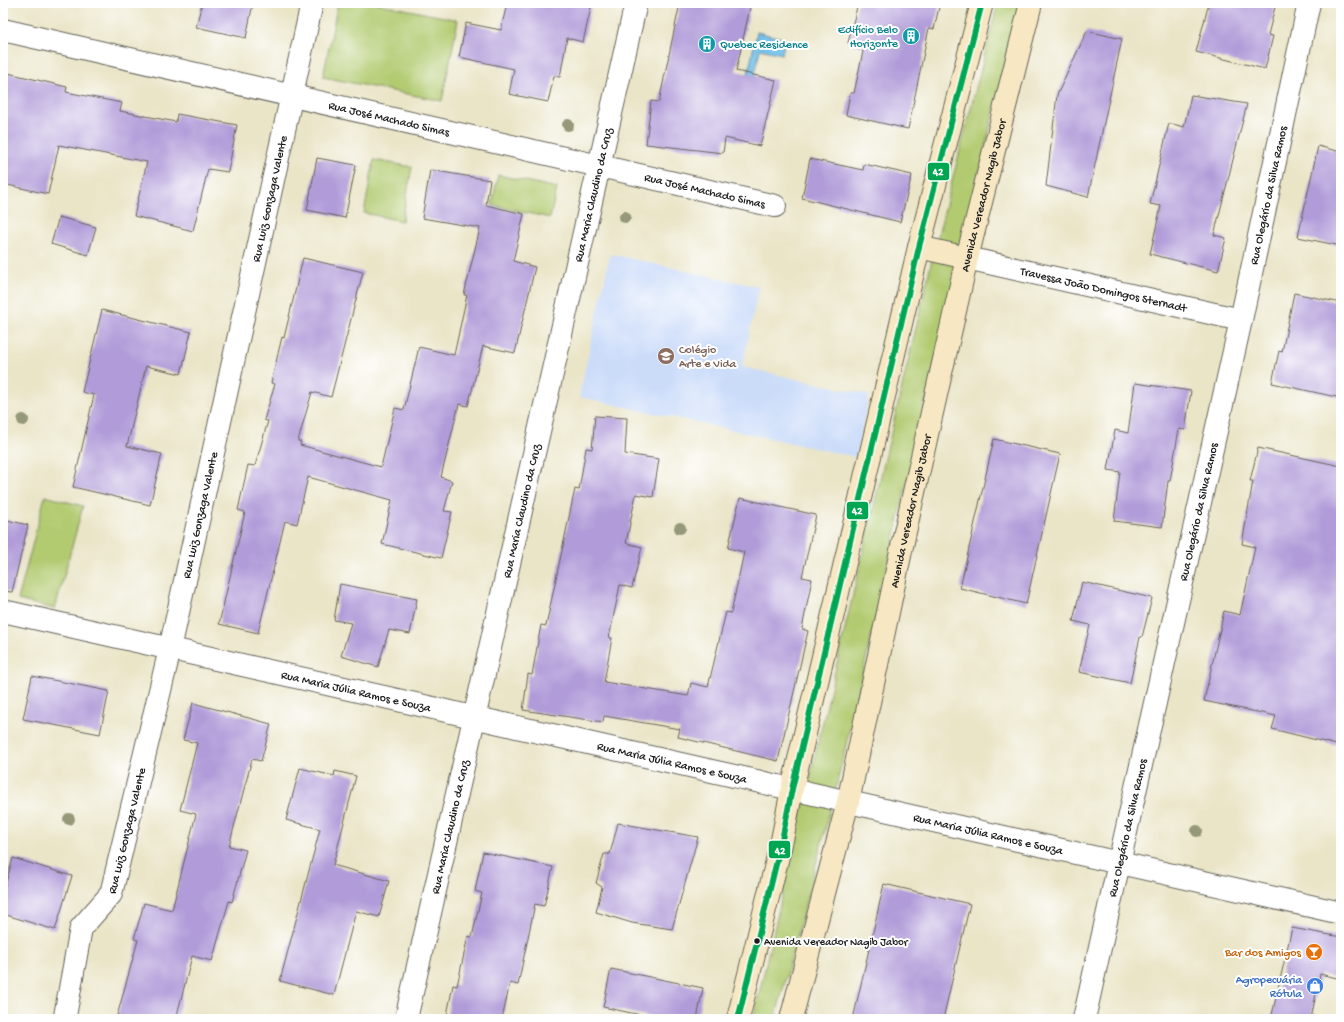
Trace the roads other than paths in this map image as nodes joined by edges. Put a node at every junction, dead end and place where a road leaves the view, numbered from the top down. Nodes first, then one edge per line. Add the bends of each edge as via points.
1 (312, 3) edge
2 (636, 3) edge
3 (982, 3) edge
4 (1031, 3) edge
5 (1309, 3) edge
6 (3, 30) edge
7 (291, 96) junction
8 (599, 167) junction
9 (775, 206) dead end
10 (919, 247) junction
11 (967, 258) junction
12 (1241, 320) junction
13 (3, 611) edge
14 (170, 649) junction
15 (476, 718) junction
16 (792, 789) junction
17 (848, 802) junction
18 (1118, 863) junction
19 (1341, 913) edge
20 (65, 1016) dead end
21 (406, 1019) edge
22 (738, 1019) edge
23 (791, 1019) edge
24 (1084, 1019) edge

1 - 7 street, Rua Luiz Gonzaga Valente
2 - 8 street, Rua Maria Claudino da Cruz
3 - 10 main road
4 - 11 main road, Avenida Vereador Nagib Jabor
5 - 12 street, Rua Olegário da Silva Ramos
6 - 7 street, Rua José Machado Simas
7 - 8 street, Rua José Machado Simas
7 - 14 street, Rua Luiz Gonzaga Valente
8 - 9 street, Rua José Machado Simas
8 - 15 street, Rua Maria Claudino da Cruz
10 - 11 main road
10 - 16 main road
11 - 12 street, Travessa João Domingos Sternadt
11 - 17 main road, Avenida Vereador Nagib Jabor via 905,532
12 - 18 street, Rua Olegário da Silva Ramos
13 - 14 street, Rua Maria Júlia Ramos e Souza
14 - 15 street, Rua Maria Júlia Ramos e Souza
14 - 20 street, Rua Luiz Gonzaga Valente via 111,894 81,928
15 - 16 street, Rua Maria Júlia Ramos e Souza
15 - 21 street, Rua Maria Claudino da Cruz
16 - 17 street, Rua Maria Júlia Ramos e Souza
16 - 22 main road
17 - 18 street, Rua Maria Júlia Ramos e Souza
17 - 23 main road, Avenida Vereador Nagib Jabor
18 - 19 street, Rua Maria Júlia Ramos e Souza
18 - 24 street, Rua Olegário da Silva Ramos

